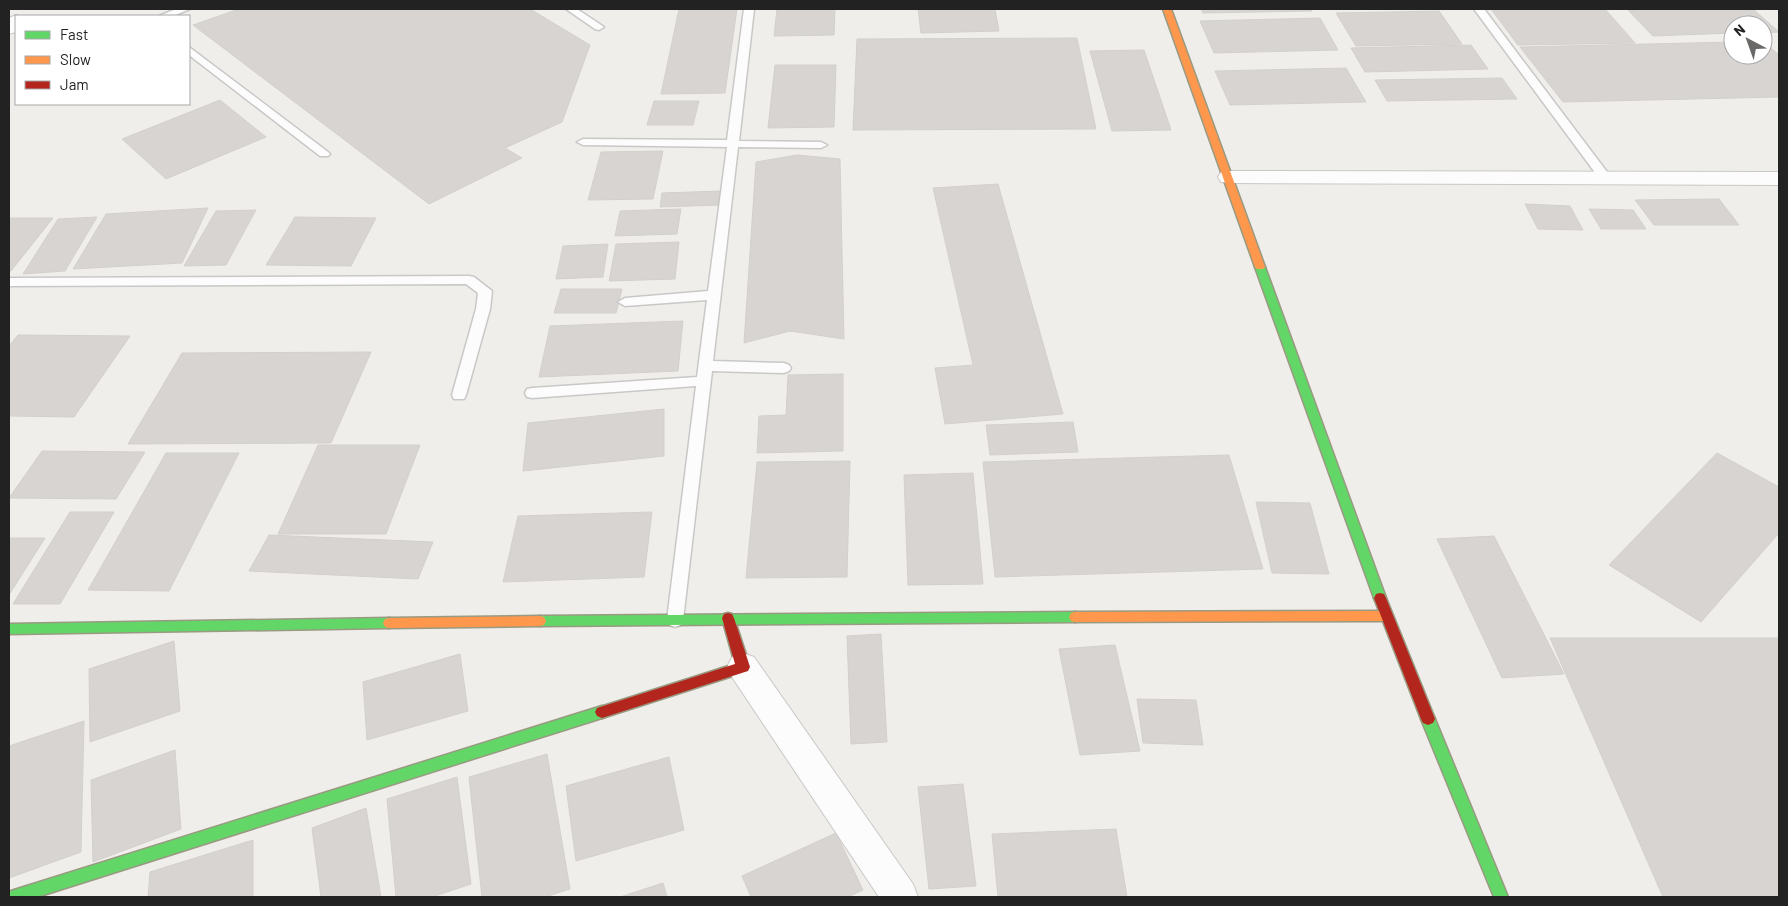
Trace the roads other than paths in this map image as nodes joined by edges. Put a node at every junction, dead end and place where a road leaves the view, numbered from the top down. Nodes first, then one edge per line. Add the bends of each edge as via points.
1 (185, 9) edge
2 (571, 9) edge
3 (749, 9) edge
4 (1167, 9) edge
5 (1479, 9) edge
6 (167, 15) edge
7 (599, 27) dead end
8 (190, 51) edge
9 (583, 142) dead end
10 (733, 144) junction
11 (821, 144) dead end
12 (324, 154) dead end
13 (1229, 176) junction
14 (1606, 179) junction
15 (1779, 179) edge
16 (9, 282) edge
17 (714, 295) junction
18 (625, 302) dead end
19 (705, 366) junction
20 (784, 368) dead end
21 (704, 381) junction
22 (532, 393) dead end
23 (459, 395) dead end
24 (1386, 616) junction
25 (728, 618) junction
26 (675, 620) junction
27 (9, 629) edge
28 (743, 667) junction
29 (76, 888) edge
30 (14, 897) edge
31 (900, 897) edge
32 (1500, 897) edge

1 - 6 lane
2 - 7 lane
3 - 10 lane
4 - 13 street
5 - 14 lane
8 - 12 lane
9 - 10 lane
10 - 11 lane
10 - 17 lane
13 - 14 street
13 - 24 street
14 - 15 street
16 - 23 lane via 469,280 485,291
17 - 18 lane
17 - 19 lane
19 - 20 lane
19 - 21 lane
21 - 22 lane
21 - 26 lane
24 - 25 street
24 - 32 street
25 - 26 street
25 - 28 street
26 - 27 street
28 - 29 street
28 - 31 street
29 - 30 street

